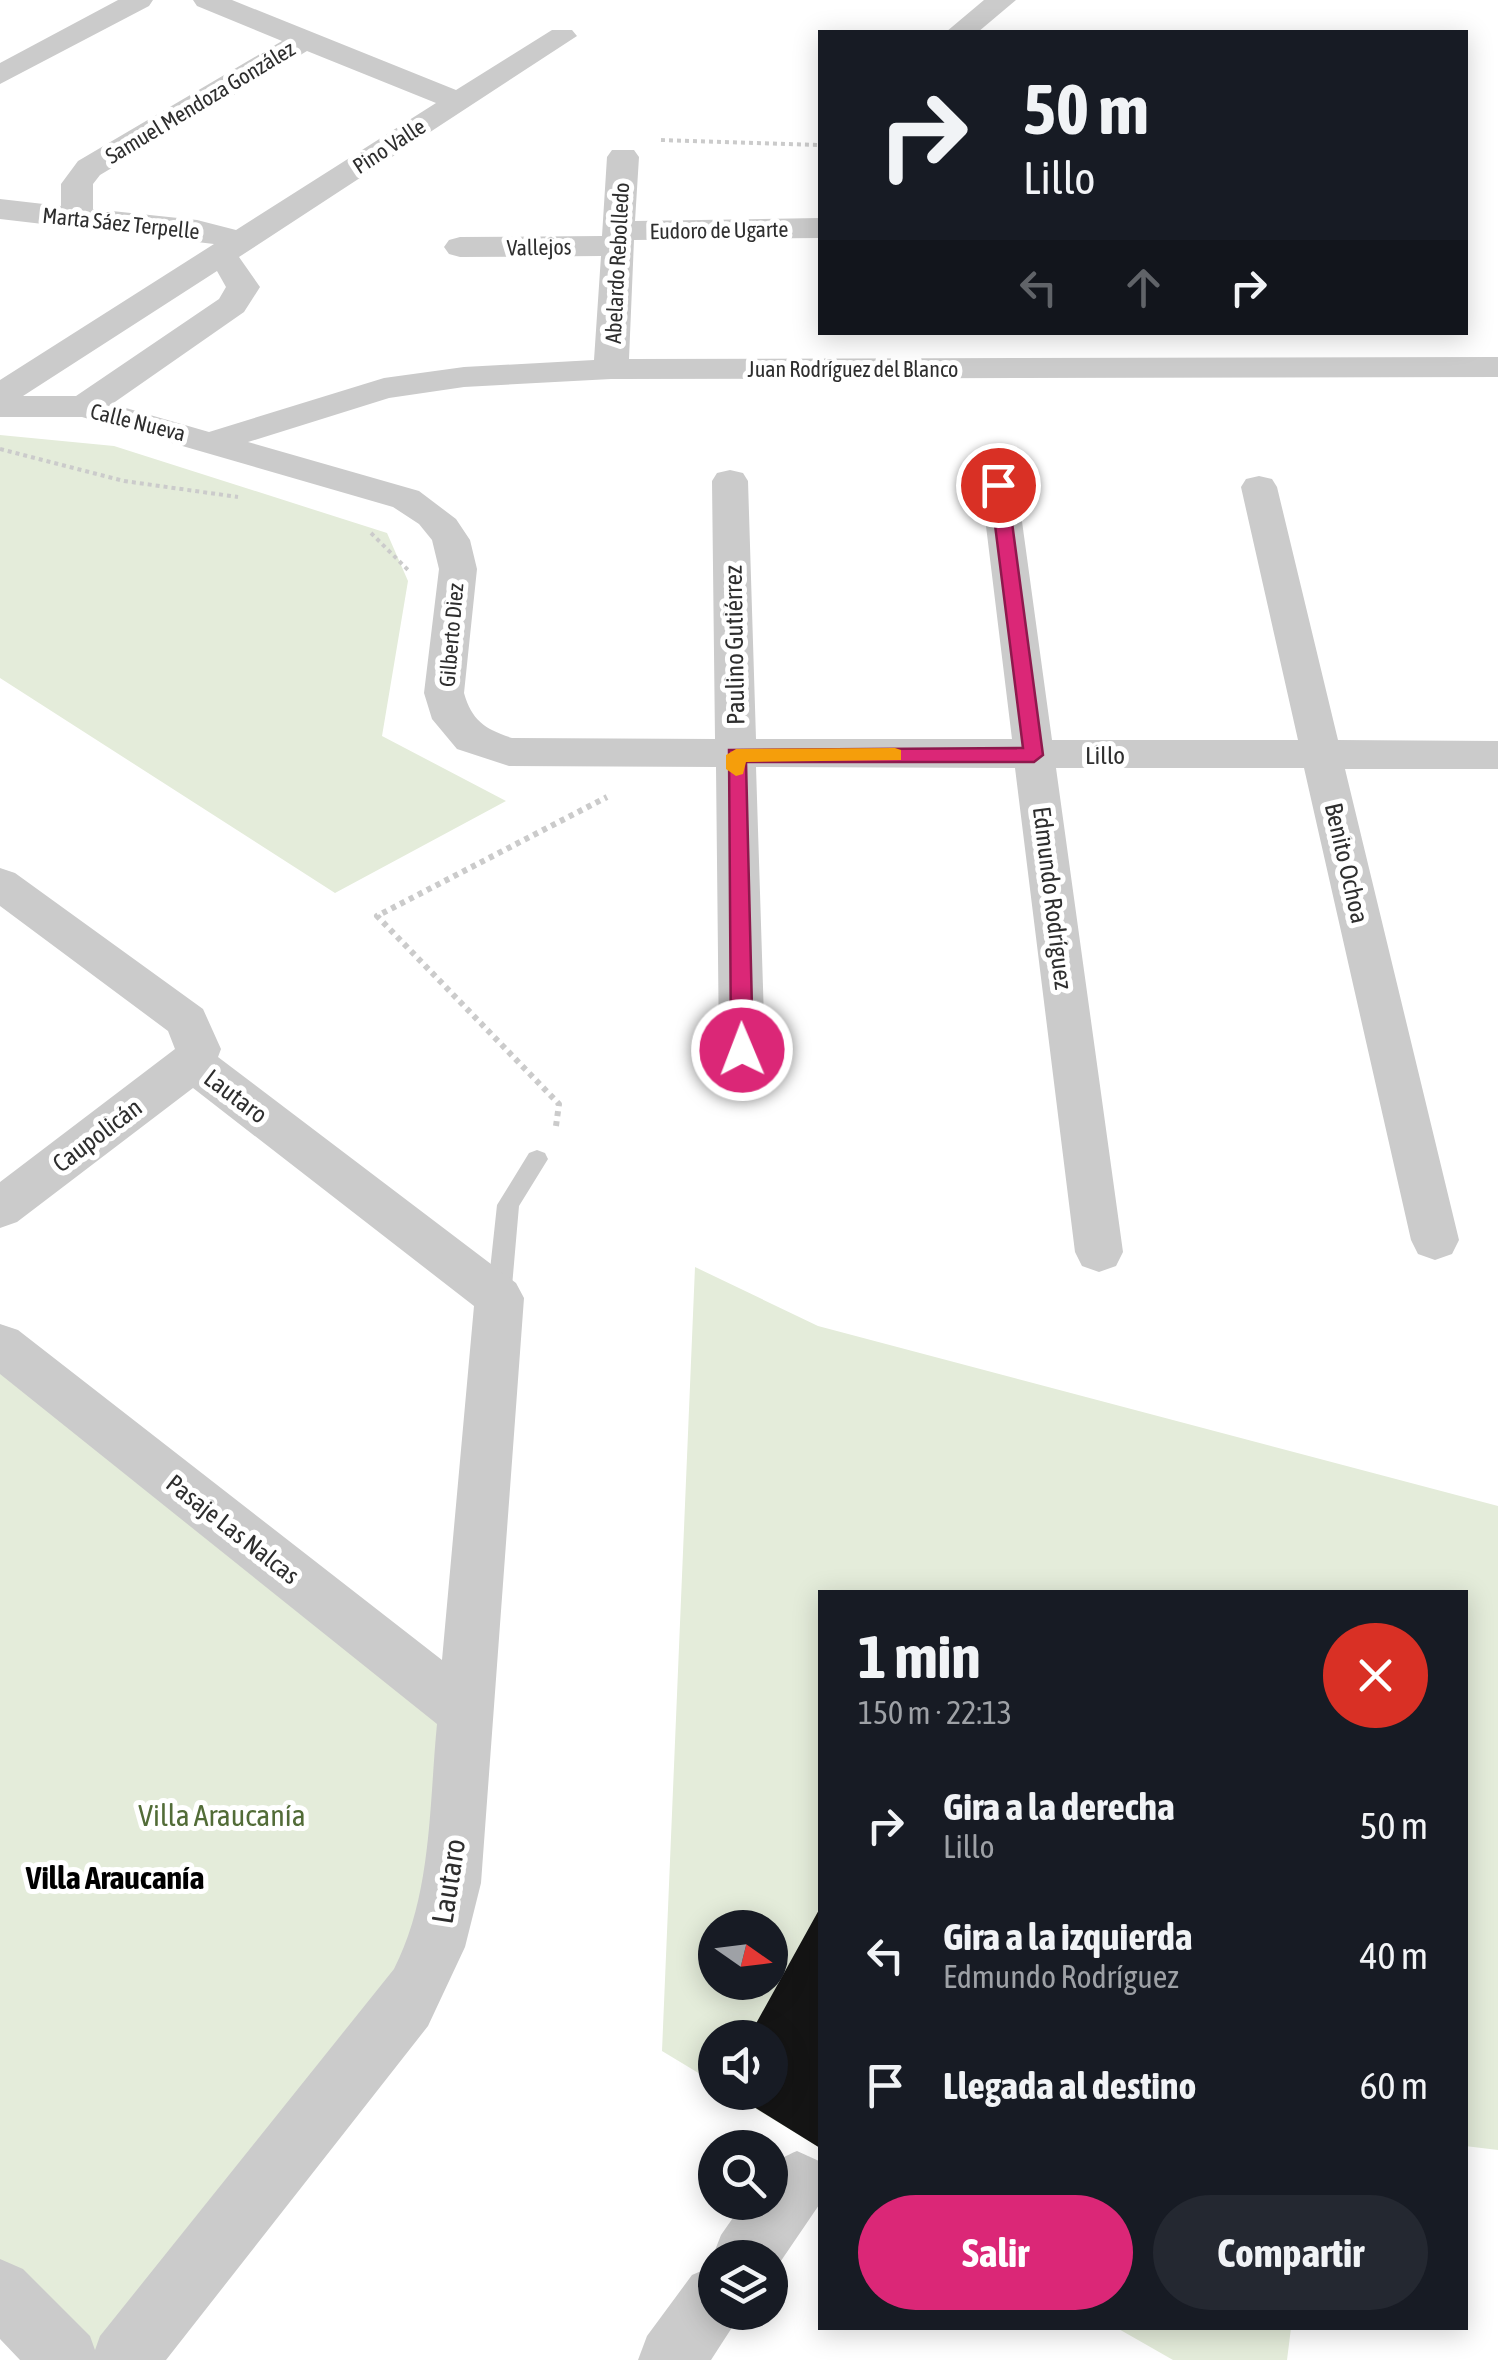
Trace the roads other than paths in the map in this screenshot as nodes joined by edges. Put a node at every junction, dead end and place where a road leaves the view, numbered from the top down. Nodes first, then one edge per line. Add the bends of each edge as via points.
1 (139, 0) edge
2 (207, 0) edge
3 (1002, 0) edge
4 (963, 30) edge
5 (562, 36) dead end
6 (306, 40) junction
7 (0, 76) edge
8 (459, 102) junction
9 (624, 157) road end
10 (0, 209) edge
11 (77, 219) junction
12 (818, 228) edge
13 (618, 238) junction
14 (460, 248) dead end
15 (228, 249) junction
16 (934, 335) edge
17 (1265, 335) edge
18 (1498, 367) edge
19 (1276, 368) junction
20 (936, 369) junction
21 (610, 370) junction
22 (0, 395) edge
23 (0, 406) edge
24 (84, 407) junction
25 (216, 442) junction
26 (730, 480) dead end
27 (998, 485) dead end
28 (1259, 487) dead end
29 (532, 752) joint
30 (736, 755) junction
31 (1034, 755) junction
32 (1322, 755) junction
33 (1498, 755) edge
34 (6, 898) edge
35 (742, 1050) dead end
36 (193, 1063) junction
37 (537, 1159) dead end
38 (0, 1208) edge
39 (1435, 1240) dead end
40 (1099, 1252) dead end
41 (499, 1298) junction
42 (0, 1345) edge
43 (466, 1714) junction
44 (797, 2183) dead end
45 (757, 2240) edge
46 (0, 2292) edge
47 (698, 2322) edge
48 (66, 2360) edge
49 (124, 2360) edge
50 (671, 2360) edge

1 - 7 street
2 - 6 street
3 - 4 street
5 - 8 street, Pino Valle
6 - 8 street
6 - 11 street, Samuel Mendoza González via 89,168 77,184
8 - 15 street, Pino Valle
9 - 13 street, Abelardo Rebolledo
10 - 11 street, Marta Sáez Terpelle
11 - 15 street, Marta Sáez Terpelle via 197,230
12 - 13 street, Eudoro de Ugarte
13 - 14 street, Vallejos
13 - 21 street, Abelardo Rebolledo
15 - 22 street, Pino Valle
15 - 24 street via 243,287 232,305
16 - 20 street
17 - 19 street
18 - 19 street, Juan Rodríguez del Blanco
19 - 20 street, Juan Rodríguez del Blanco
20 - 21 street, Juan Rodríguez del Blanco
21 - 25 street, Juan Rodríguez del Blanco via 384,388
23 - 24 street, Calle Nueva
24 - 25 street, Calle Nueva
25 - 29 street, Gilberto Diez via 406,498 441,524 458,566 445,692 449,717 489,748
26 - 30 street, Paulino Gutiérrez
27 - 31 street, Edmundo Rodríguez
28 - 32 street, Benito Ochoa
29 - 30 street, Lillo
30 - 31 street, Lillo
30 - 35 street, Paulino Gutiérrez
31 - 32 street, Lillo
31 - 40 street, Edmundo Rodríguez
32 - 33 street, Lillo
32 - 39 street, Benito Ochoa
34 - 36 street, Lautaro via 187,1021 198,1050
36 - 38 street, Caupolicán
36 - 41 street, Lautaro
37 - 41 lane, Lautaro via 508,1205
41 - 43 street, Lautaro
42 - 43 street, Pasaje Las Nalcas
43 - 49 street, Lautaro via 452,1883 428,1971
44 - 45 street
46 - 48 street
47 - 50 street

